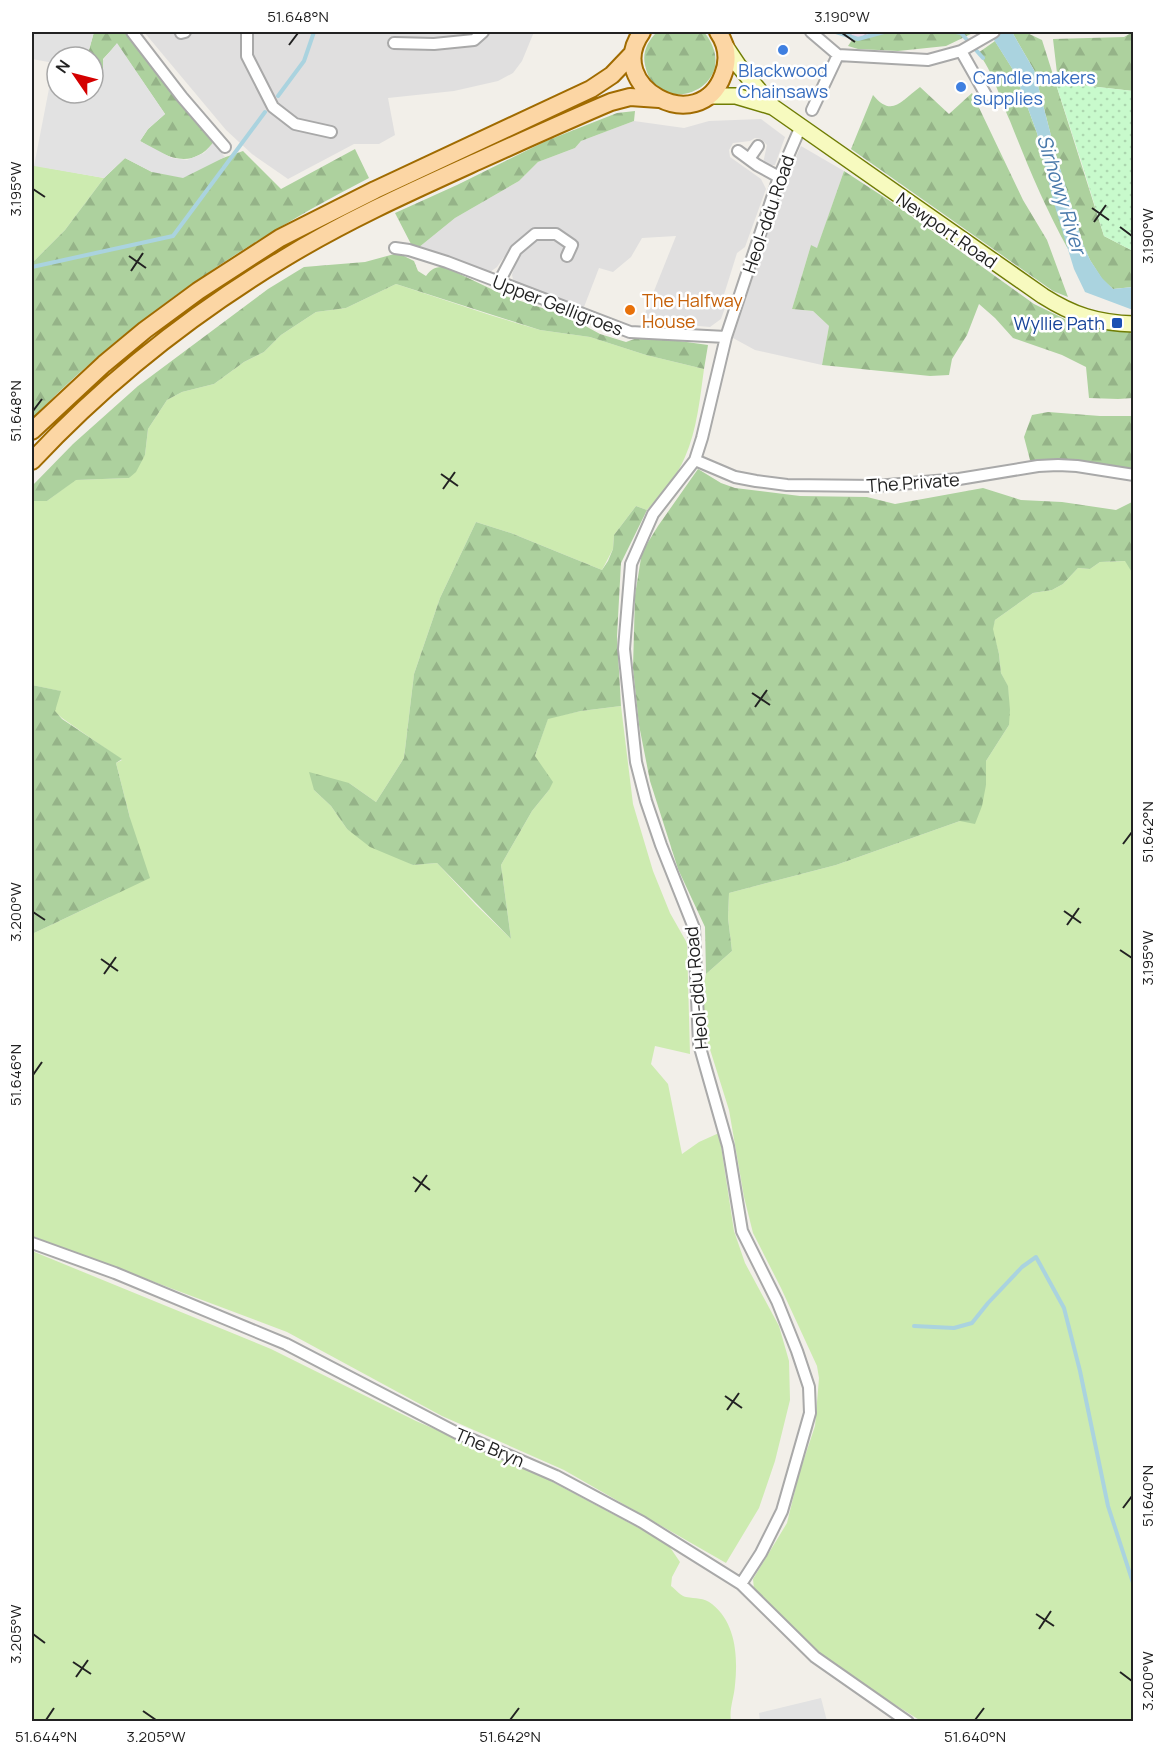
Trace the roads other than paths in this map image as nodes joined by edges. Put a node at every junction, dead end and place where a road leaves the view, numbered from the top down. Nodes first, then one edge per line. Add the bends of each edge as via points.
1 (132, 32) edge
2 (247, 32) edge
3 (483, 32) edge
4 (811, 32) edge
5 (994, 32) edge
6 (722, 37) edge
7 (635, 41) edge
8 (394, 43) dead end
9 (963, 50) junction
10 (838, 55) junction
11 (986, 95) dead end
12 (708, 96) junction
13 (659, 99) junction
14 (773, 107) junction
15 (812, 110) dead end
16 (801, 126) junction
17 (331, 132) dead end
18 (758, 146) dead end
19 (225, 147) dead end
20 (738, 151) dead end
21 (749, 159) junction
22 (779, 177) junction
23 (395, 248) dead end
24 (567, 256) dead end
25 (499, 282) junction
26 (1134, 324) edge
27 (726, 337) junction
28 (32, 431) edge
29 (695, 460) junction
30 (32, 461) edge
31 (1134, 475) edge
32 (32, 1243) edge
33 (741, 1584) junction
34 (908, 1722) edge

1 - 19 street
2 - 17 street via 247,56 273,107 295,124
3 - 8 street via 474,40
4 - 10 street
5 - 9 street
6 - 12 main road via 725,71
6 - 14 main road, Newport Road via 738,65
7 - 13 main road via 635,70 642,85
7 - 28 main road via 612,75 591,89 280,238 198,291 104,363
9 - 10 street via 928,60
9 - 11 street
10 - 15 street
12 - 13 main road via 680,105
12 - 14 main road, Newport Road via 742,97
13 - 30 main road via 630,97 611,102 402,196 284,259 155,350 89,405
14 - 16 main road, Newport Road
16 - 22 street, Heol-ddu Road
16 - 26 main road, Newport Road via 1065,310 1082,317
18 - 21 street
20 - 21 street
21 - 22 street
22 - 27 street, Heol-ddu Road
23 - 25 street, Upper Gelligroes
24 - 25 street via 572,245 556,234 535,234 516,250
25 - 27 street, Upper Gelligroes via 630,332
27 - 29 street, Heol-ddu Road
29 - 31 street, The Private via 735,477 787,485 910,485 1058,465
29 - 33 street, Heol-ddu Road via 653,514 631,564 624,649 636,762 661,845 694,927 699,1044 728,1146 742,1231 777,1301 809,1388 810,1413 782,1511
32 - 33 street, The Bryn via 285,1344 457,1433 556,1476 642,1522
33 - 34 street, The Bryn via 815,1657

